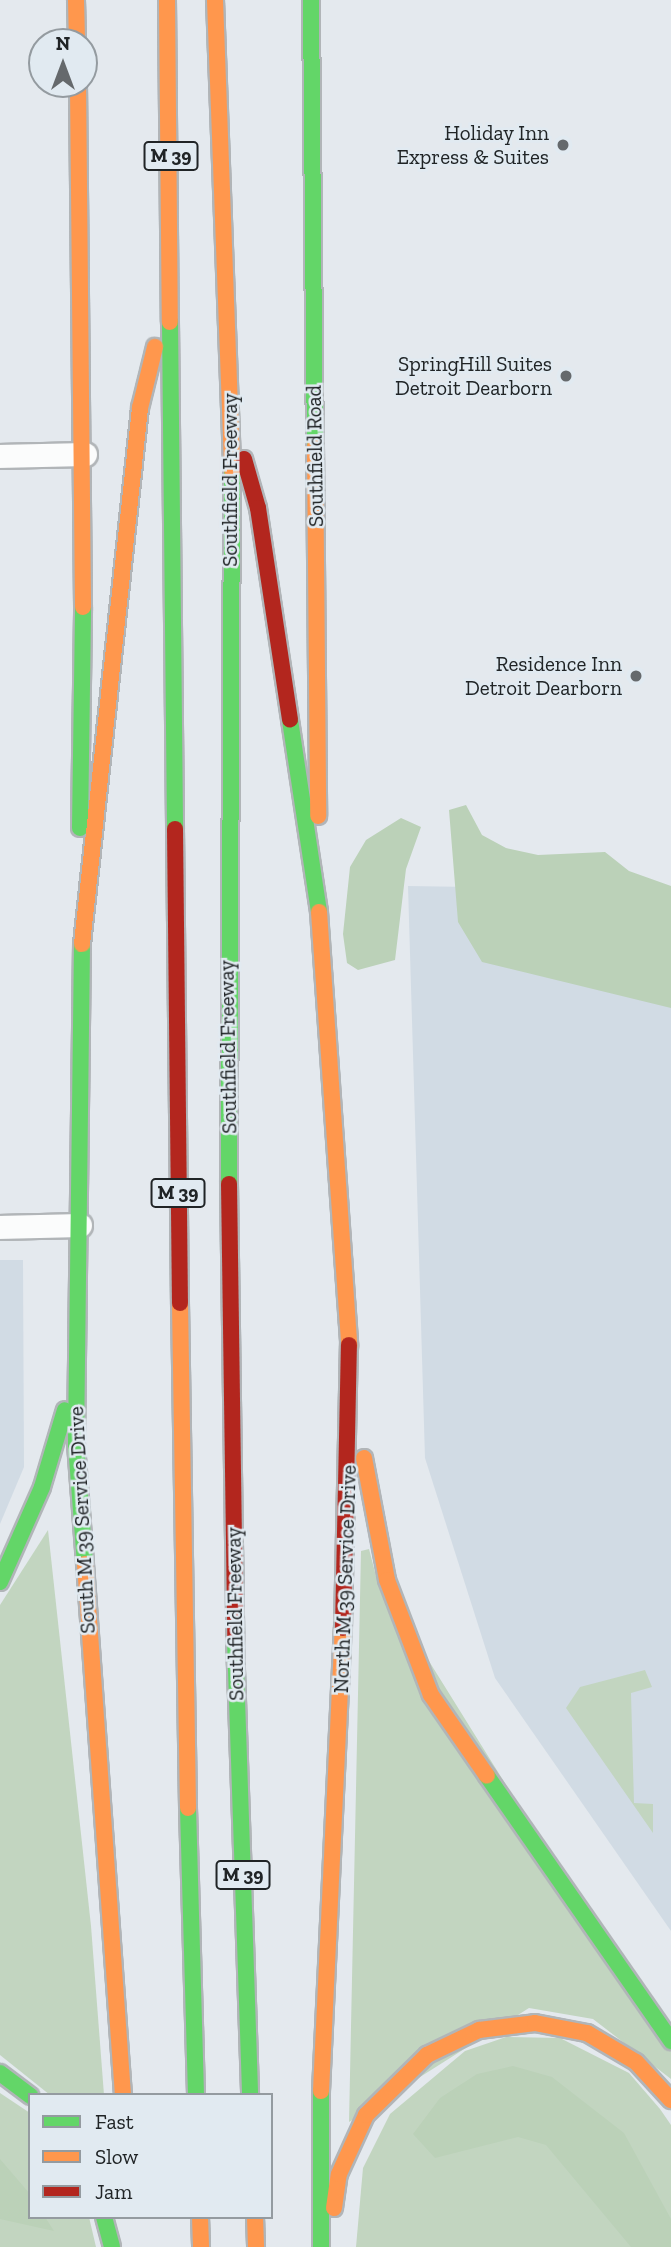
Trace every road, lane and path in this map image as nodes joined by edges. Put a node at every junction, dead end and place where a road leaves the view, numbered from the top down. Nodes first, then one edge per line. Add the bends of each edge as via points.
1 (76, 0) edge
2 (167, 0) edge
3 (215, 0) edge
4 (311, 0) edge
5 (77, 28) edge
6 (78, 98) edge
7 (169, 291) junction
8 (232, 416) junction
9 (85, 454) junction
10 (0, 456) edge
11 (319, 912) junction
12 (82, 944) junction
13 (80, 1224) junction
14 (0, 1227) edge
15 (349, 1282) junction
16 (77, 1345) junction
17 (0, 1582) edge
18 (671, 2041) edge
19 (0, 2073) edge
20 (123, 2093) edge
21 (196, 2093) edge
22 (250, 2093) edge
23 (28, 2094) edge
24 (671, 2100) edge
25 (105, 2219) edge
26 (200, 2219) edge
27 (254, 2219) edge
28 (112, 2247) edge
29 (201, 2247) edge
30 (256, 2247) edge
31 (321, 2247) edge
32 (328, 2247) edge

1 - 5 main road
2 - 7 main road, M 39
3 - 8 main road, Southfield Freeway / M 39
4 - 11 main road, Southfield Road
6 - 9 main road
7 - 12 main road via 140,408
7 - 21 main road, M 39 via 183,1655
8 - 11 main road via 258,508
8 - 22 main road, Southfield Freeway / M 39 via 228,1069 235,1656
9 - 10 street
9 - 12 main road
11 - 15 main road, North M 39 Service Drive
12 - 13 main road, South M 39 Service Drive
13 - 14 street
13 - 16 main road, South M 39 Service Drive
15 - 18 main road via 364,1456 387,1580 413,1658 431,1695
15 - 31 main road, North M 39 Service Drive via 350,1465 318,2166
16 - 17 main road via 42,1487
16 - 20 main road, South M 39 Service Drive via 88,1654
19 - 23 main road
24 - 32 main road via 636,2062 566,2027 499,2025 458,2038 418,2063 366,2115 339,2174
25 - 28 main road
26 - 29 main road
27 - 30 main road

